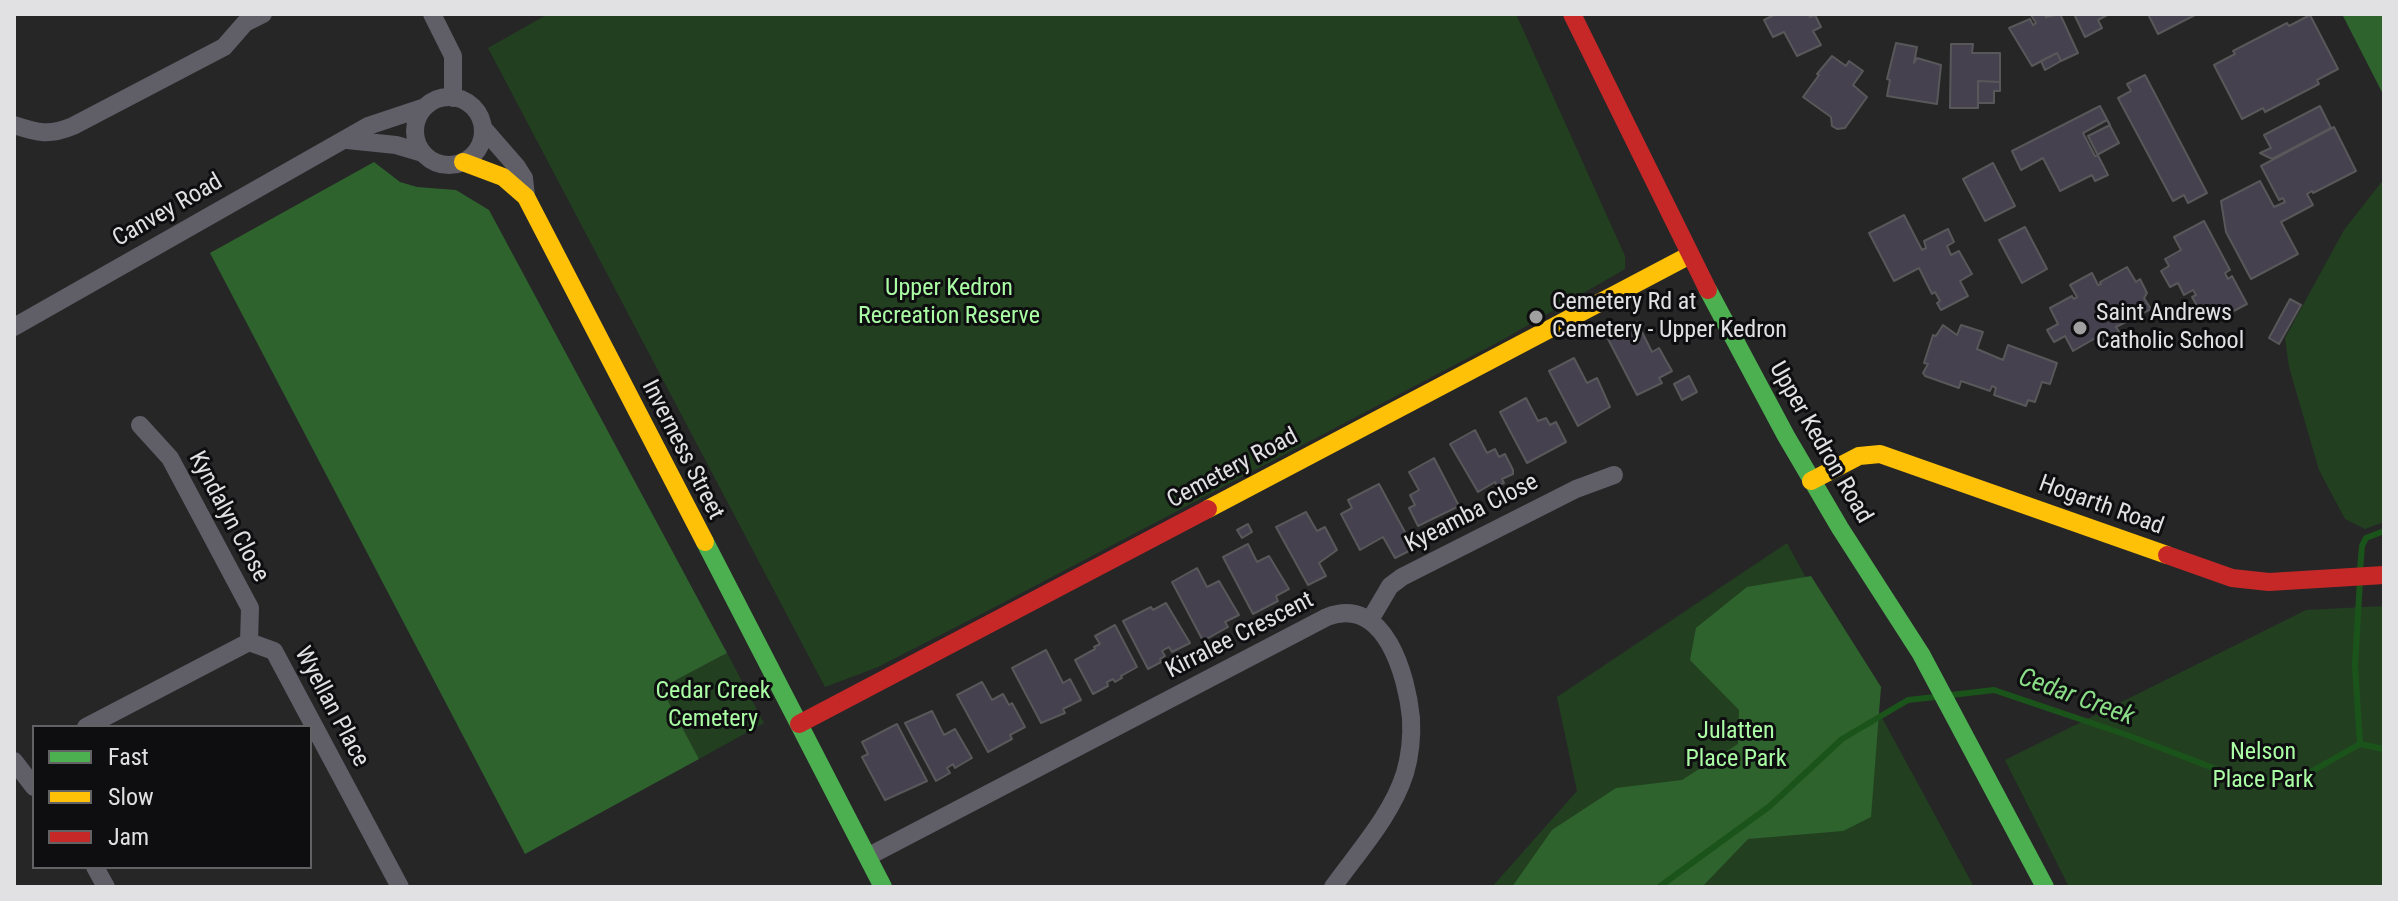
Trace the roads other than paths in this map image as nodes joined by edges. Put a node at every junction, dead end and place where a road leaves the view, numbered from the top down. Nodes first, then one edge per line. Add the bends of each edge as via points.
1 (261, 14) edge
2 (432, 14) edge
3 (1572, 14) edge
4 (453, 98) junction
5 (425, 107) junction
6 (14, 125) edge
7 (483, 128) junction
8 (347, 140) junction
9 (423, 153) junction
10 (463, 162) junction
11 (526, 197) junction
12 (1690, 255) junction
13 (14, 327) edge
14 (140, 425) dead end
15 (1614, 475) dead end
16 (1811, 481) junction
17 (2380, 575) edge
18 (1370, 620) junction
19 (249, 642) junction
20 (799, 724) junction
21 (90, 725) edge
22 (16, 764) edge
23 (32, 784) edge
24 (869, 856) junction
25 (96, 869) edge
26 (106, 887) edge
27 (400, 887) edge
28 (883, 887) edge
29 (1333, 887) edge
30 (2045, 887) edge

1 - 6 street via 224,47 73,126 41,134
2 - 4 street via 453,56
3 - 12 street, Upper Kedron Road
4 - 5 street
4 - 7 street via 472,106
5 - 8 street, Canvey Road via 368,126
5 - 9 street via 415,128
7 - 10 street via 477,151
7 - 11 street, Inverness Street via 524,178
8 - 9 street
8 - 13 street, Canvey Road
9 - 10 street via 439,164
10 - 11 street, Inverness Street via 503,177
11 - 20 street, Inverness Street
12 - 16 street, Upper Kedron Road
12 - 20 street, Cemetery Road
14 - 19 street, Kyndalyn Close via 170,458 250,608
15 - 18 street, Kyeamba Close via 1402,577 1390,586
16 - 17 street, Hogarth Road via 1859,456 1880,454 2232,578 2257,582
16 - 30 street, Upper Kedron Road via 1921,654
18 - 24 street, Kirralee Crescent via 1346,613 1327,617
18 - 29 street via 1387,639 1406,689 1409,755 1391,803
19 - 21 street
19 - 27 street, Wyellan Place via 274,651
20 - 24 street, Inverness Street
22 - 23 street
24 - 28 street, Inverness Street
25 - 26 street

